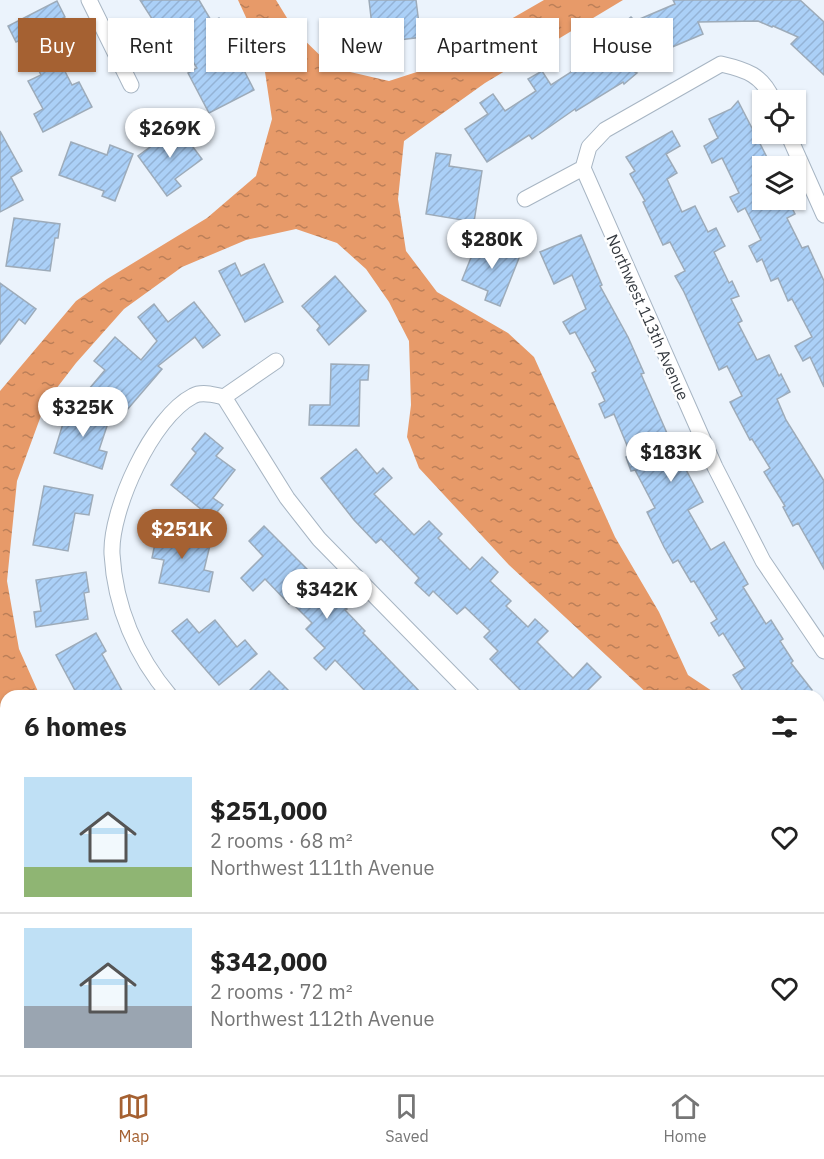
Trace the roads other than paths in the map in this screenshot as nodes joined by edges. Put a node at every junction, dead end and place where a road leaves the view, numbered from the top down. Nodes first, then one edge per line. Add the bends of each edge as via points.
1 (89, 0) edge
2 (131, 85) dead end
3 (768, 90) edge
4 (792, 144) edge
5 (583, 168) junction
6 (525, 199) dead end
7 (824, 215) edge
8 (276, 361) dead end
9 (224, 397) junction
10 (824, 651) edge
11 (166, 690) edge
12 (466, 690) edge

1 - 2 street
3 - 5 street via 747,70 721,64 604,130 590,147
4 - 7 street
5 - 6 street
5 - 10 street, Northwest 113th Avenue via 715,467 763,561
8 - 9 street
9 - 11 street via 194,396 171,415 145,450 116,517 112,553 123,614 141,657
9 - 12 street via 287,498 319,539

